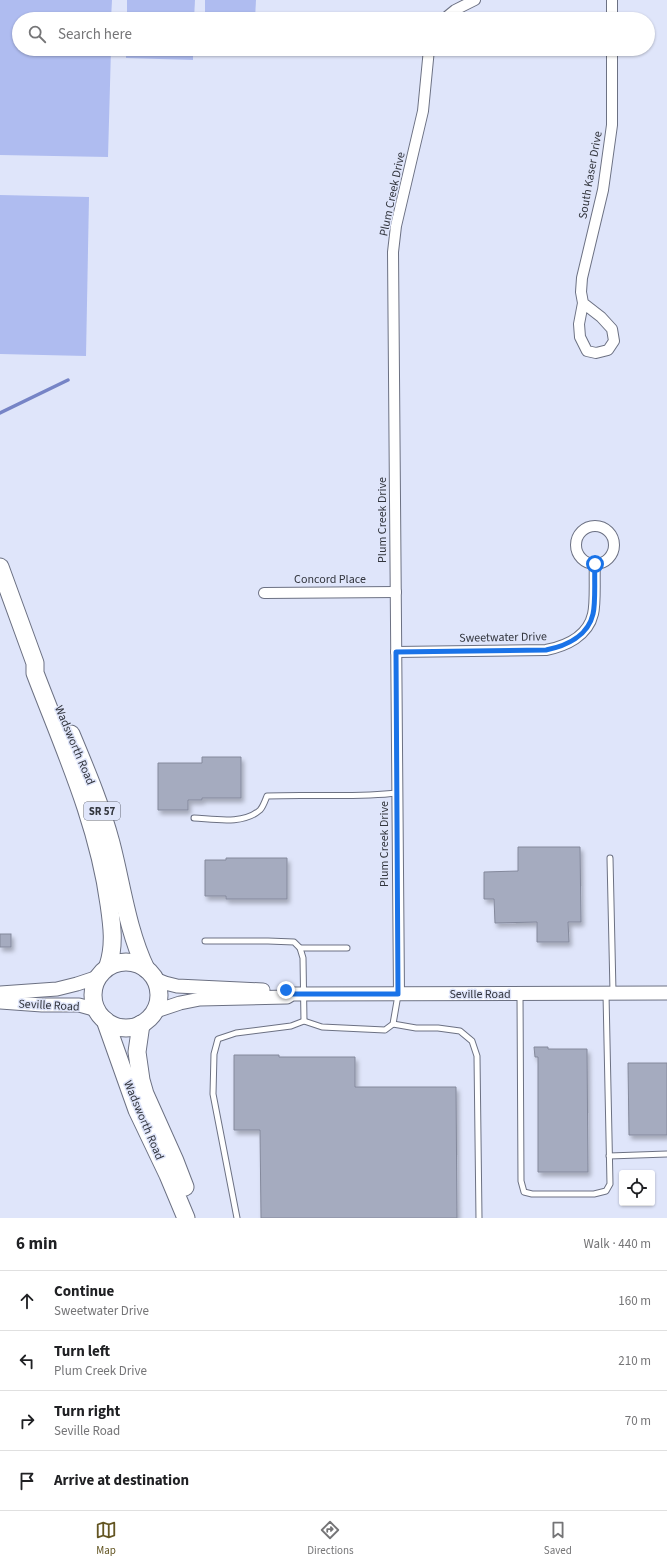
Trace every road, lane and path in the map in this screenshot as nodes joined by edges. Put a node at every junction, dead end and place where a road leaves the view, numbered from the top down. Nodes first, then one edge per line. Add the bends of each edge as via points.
1 (475, 0) edge
2 (612, 0) edge
3 (452, 12) edge
4 (612, 12) edge
5 (428, 56) edge
6 (612, 56) edge
7 (583, 303) junction
8 (595, 564) dead end
9 (0, 567) edge
10 (396, 592) junction
11 (264, 593) dead end
12 (396, 652) junction
13 (35, 663) junction
14 (397, 793) junction
15 (194, 818) dead end
16 (610, 858) dead end
17 (205, 941) dead end
18 (300, 948) junction
19 (346, 948) dead end
20 (103, 972) junction
21 (150, 974) junction
22 (0, 993) edge
23 (520, 993) junction
24 (609, 993) junction
25 (667, 993) edge
26 (298, 994) junction
27 (398, 994) junction
28 (0, 1002) edge
29 (153, 1012) junction
30 (101, 1015) junction
31 (304, 1021) junction
32 (141, 1024) junction
33 (393, 1024) junction
34 (667, 1154) edge
35 (609, 1156) junction
36 (186, 1218) edge
37 (194, 1218) edge
38 (237, 1218) edge
39 (479, 1218) edge

1 - 3 street
2 - 4 street
5 - 10 street, Plum Creek Drive via 424,111 396,226 393,252
6 - 7 street, South Kaser Drive via 612,125 603,190 582,278
7 - 7 street, South Kaser Drive via 612,329 614,341 608,350 596,353 587,351 580,338 578,324
8 - 12 street, Sweetwater Drive via 593,614 580,635 559,648
9 - 13 highway, Wadsworth Road / SR 57
10 - 11 street, Concord Place
10 - 12 street, Plum Creek Drive
12 - 14 street, Plum Creek Drive
13 - 20 highway, Wadsworth Road / SR 57 via 35,673 80,788 98,846 112,931 112,949
13 - 21 highway, Wadsworth Road / SR 57 via 42,669 97,796 129,919
14 - 15 lane via 375,796 267,796 261,809 248,818
14 - 27 street, Plum Creek Drive
16 - 24 lane
17 - 18 lane via 294,942
18 - 19 lane
18 - 26 lane via 303,958
20 - 21 highway via 118,962 128,962 138,964
20 - 22 street, Seville Road via 77,984 57,989
20 - 30 highway, Wadsworth Road / SR 57 via 94,983 92,997
21 - 26 street, Seville Road via 165,983 177,986 286,990
21 - 29 highway, Wadsworth Road / SR 57 via 159,992 157,1006
23 - 24 street, Seville Road
23 - 27 street, Seville Road
23 - 35 lane via 521,1181 524,1192 594,1194 606,1191 610,1184
24 - 25 street, Seville Road
24 - 35 lane
26 - 27 street, Seville Road
26 - 29 street, Seville Road via 287,997 200,999
26 - 31 lane
27 - 33 lane
28 - 30 street, Seville Road via 79,1005
29 - 32 highway, Wadsworth Road / SR 57
30 - 32 highway via 111,1024 126,1028
30 - 36 highway, Wadsworth Road / SR 57 via 137,1110
31 - 33 lane via 322,1027 385,1030
31 - 38 lane via 291,1026 236,1033 218,1039 214,1054 213,1094
32 - 37 highway, Wadsworth Road via 137,1052 141,1080 175,1161
33 - 39 lane via 460,1031 472,1042 478,1062
34 - 35 lane

